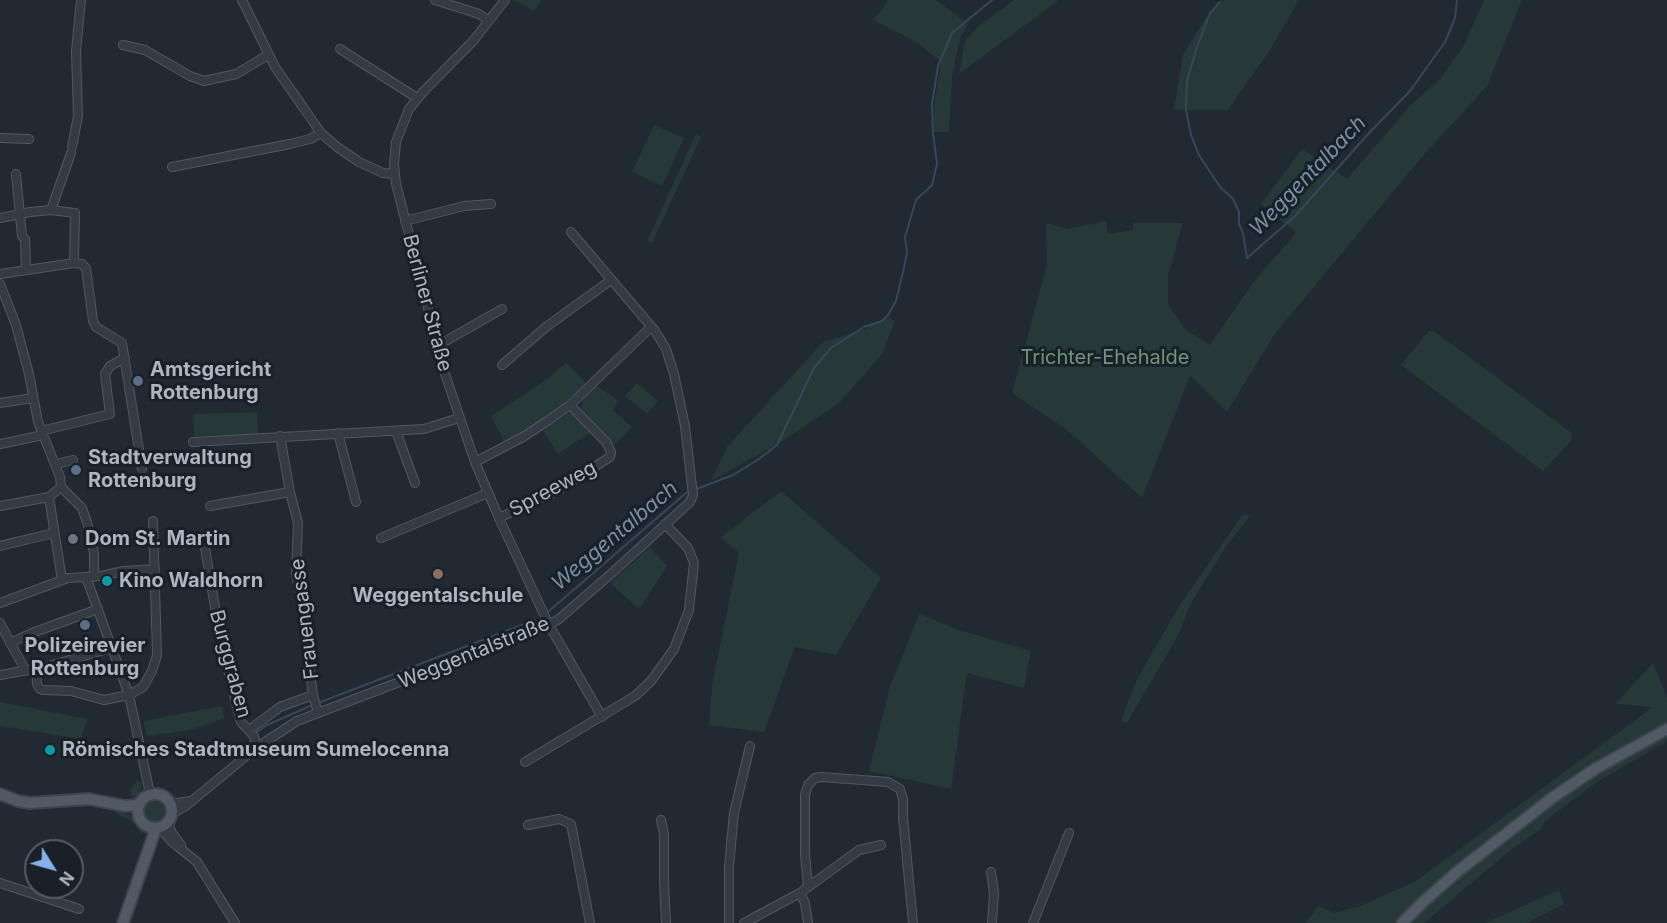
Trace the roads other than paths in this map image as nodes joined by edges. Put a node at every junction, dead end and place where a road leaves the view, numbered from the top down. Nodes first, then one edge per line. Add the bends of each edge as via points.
1 (81, 0) edge
2 (242, 0) edge
3 (435, 0) edge
4 (505, 0) edge
5 (489, 21) junction
6 (123, 45) dead end
7 (340, 49) dead end
8 (268, 55) junction
9 (417, 98) junction
10 (321, 133) junction
11 (0, 138) edge
12 (29, 139) dead end
13 (172, 167) dead end
14 (16, 174) dead end
15 (395, 174) junction
16 (491, 204) dead end
17 (51, 210) junction
18 (19, 214) junction
19 (0, 218) edge
20 (405, 221) junction
21 (571, 232) dead end
22 (78, 263) junction
23 (26, 270) junction
24 (0, 274) edge
25 (611, 280) junction
26 (0, 284) edge
27 (502, 309) dead end
28 (651, 327) junction
29 (437, 346) junction
30 (125, 358) junction
31 (502, 365) dead end
32 (33, 398) junction
33 (0, 403) edge
34 (570, 405) junction
35 (459, 418) junction
36 (396, 431) junction
37 (42, 433) junction
38 (338, 433) junction
39 (280, 436) junction
40 (194, 442) dead end
41 (0, 444) edge
42 (73, 460) dead end
43 (475, 462) junction
44 (56, 464) junction
45 (142, 469) dead end
46 (415, 483) dead end
47 (61, 487) junction
48 (290, 492) junction
49 (488, 494) junction
50 (50, 500) junction
51 (356, 502) dead end
52 (0, 506) edge
53 (210, 506) dead end
54 (499, 518) junction
55 (153, 521) dead end
56 (665, 524) junction
57 (54, 533) junction
58 (381, 538) dead end
59 (204, 542) dead end
60 (0, 546) edge
61 (155, 569) junction
62 (92, 575) junction
63 (62, 580) junction
64 (0, 603) edge
65 (98, 609) junction
66 (0, 623) edge
67 (549, 625) junction
68 (10, 643) junction
69 (111, 648) junction
70 (36, 669) junction
71 (25, 670) junction
72 (0, 675) edge
73 (129, 695) junction
74 (313, 697) junction
75 (317, 711) junction
76 (602, 717) junction
77 (1667, 729) edge
78 (249, 730) junction
79 (750, 746) dead end
80 (256, 748) junction
81 (525, 762) dead end
82 (0, 793) edge
83 (150, 793) junction
84 (170, 801) junction
85 (191, 801) junction
86 (139, 810) junction
87 (661, 820) dead end
88 (161, 824) junction
89 (528, 825) dead end
90 (1069, 833) dead end
91 (881, 845) dead end
92 (992, 872) dead end
93 (0, 883) edge
94 (808, 887) junction
95 (800, 893) junction
96 (79, 909) dead end
97 (123, 923) edge
98 (235, 923) edge
99 (590, 923) edge
100 (666, 923) edge
101 (729, 923) edge
102 (744, 923) edge
103 (808, 923) edge
104 (913, 923) edge
105 (992, 923) edge
106 (1033, 923) edge
107 (1402, 923) edge

1 - 17 street via 76,39 78,109 74,138
2 - 8 street
3 - 5 street
4 - 5 street, Berliner Straße
5 - 9 street, Berliner Straße
6 - 8 street via 145,50 204,81 236,74
7 - 9 street
8 - 10 street
9 - 15 street, Berliner Straße via 396,142
10 - 13 street via 290,144
10 - 15 street via 359,162
11 - 12 street
14 - 18 street
15 - 20 street, Berliner Straße
16 - 20 street via 464,206
17 - 18 street
17 - 22 street via 75,213
18 - 19 street
18 - 23 street
20 - 29 street, Berliner Straße
21 - 25 street, Weggentalstraße
22 - 23 street
22 - 30 street via 88,273 93,321 122,343
23 - 24 street
25 - 28 street, Weggentalstraße
25 - 31 street
26 - 32 street via 16,325
27 - 29 street
28 - 34 street
28 - 56 street, Weggentalstraße via 666,349 674,374 685,426 691,488 690,502
29 - 35 street, Berliner Straße
30 - 37 street via 110,366 105,374 110,414
30 - 45 street
32 - 33 street
32 - 37 street
34 - 43 street via 536,429
34 - 54 street, Spreeweg via 606,442 610,457 560,489
35 - 36 street via 424,429
35 - 43 street, Berliner Straße
36 - 38 street
36 - 46 street
37 - 41 street
37 - 44 street
38 - 39 street
38 - 51 street
39 - 40 street
39 - 48 street, Frauengasse
42 - 44 street
43 - 49 street, Berliner Straße
44 - 47 street
47 - 50 street
47 - 62 street via 85,514 92,541
48 - 53 street
48 - 74 street, Frauengasse via 298,523 296,574 309,636
49 - 54 street, Berliner Straße
49 - 58 street
50 - 52 street
50 - 57 street
54 - 67 street, Berliner Straße
55 - 61 street
56 - 67 street, Weggentalstraße
56 - 76 street via 694,558 686,620 674,649 651,681
57 - 60 street
57 - 63 street
59 - 78 street, Burggraben via 225,657 241,722
61 - 62 street
61 - 73 street via 157,655 145,684
62 - 63 street
62 - 65 street
63 - 64 street
65 - 68 street
65 - 69 street
66 - 68 street
67 - 75 street, Weggentalstraße
67 - 76 street, Berliner Straße
68 - 71 street
69 - 70 street
69 - 73 street
70 - 71 street
70 - 73 street via 40,689 71,691 104,700
71 - 72 street
73 - 83 street
74 - 75 street, Frauengasse
74 - 78 street via 280,707
75 - 80 street, Weggentalstraße
76 - 81 street
77 - 107 main road via 1552,798 1457,872
78 - 80 street, Burggraben
79 - 101 street via 734,813
80 - 85 street, Weggentalstraße
82 - 86 main road via 18,801 89,799
83 - 84 main road
83 - 86 main road
84 - 85 street
84 - 88 main road
85 - 88 street, Weggentalstraße
86 - 88 main road
87 - 100 street
88 - 97 main road
88 - 98 street via 205,873
89 - 99 street via 559,819 571,824
90 - 106 street
91 - 94 street via 859,850
92 - 105 street
93 - 96 street
94 - 95 street
94 - 104 street via 808,785 822,777 888,782 900,789 903,799
95 - 102 street
95 - 103 street via 806,903

